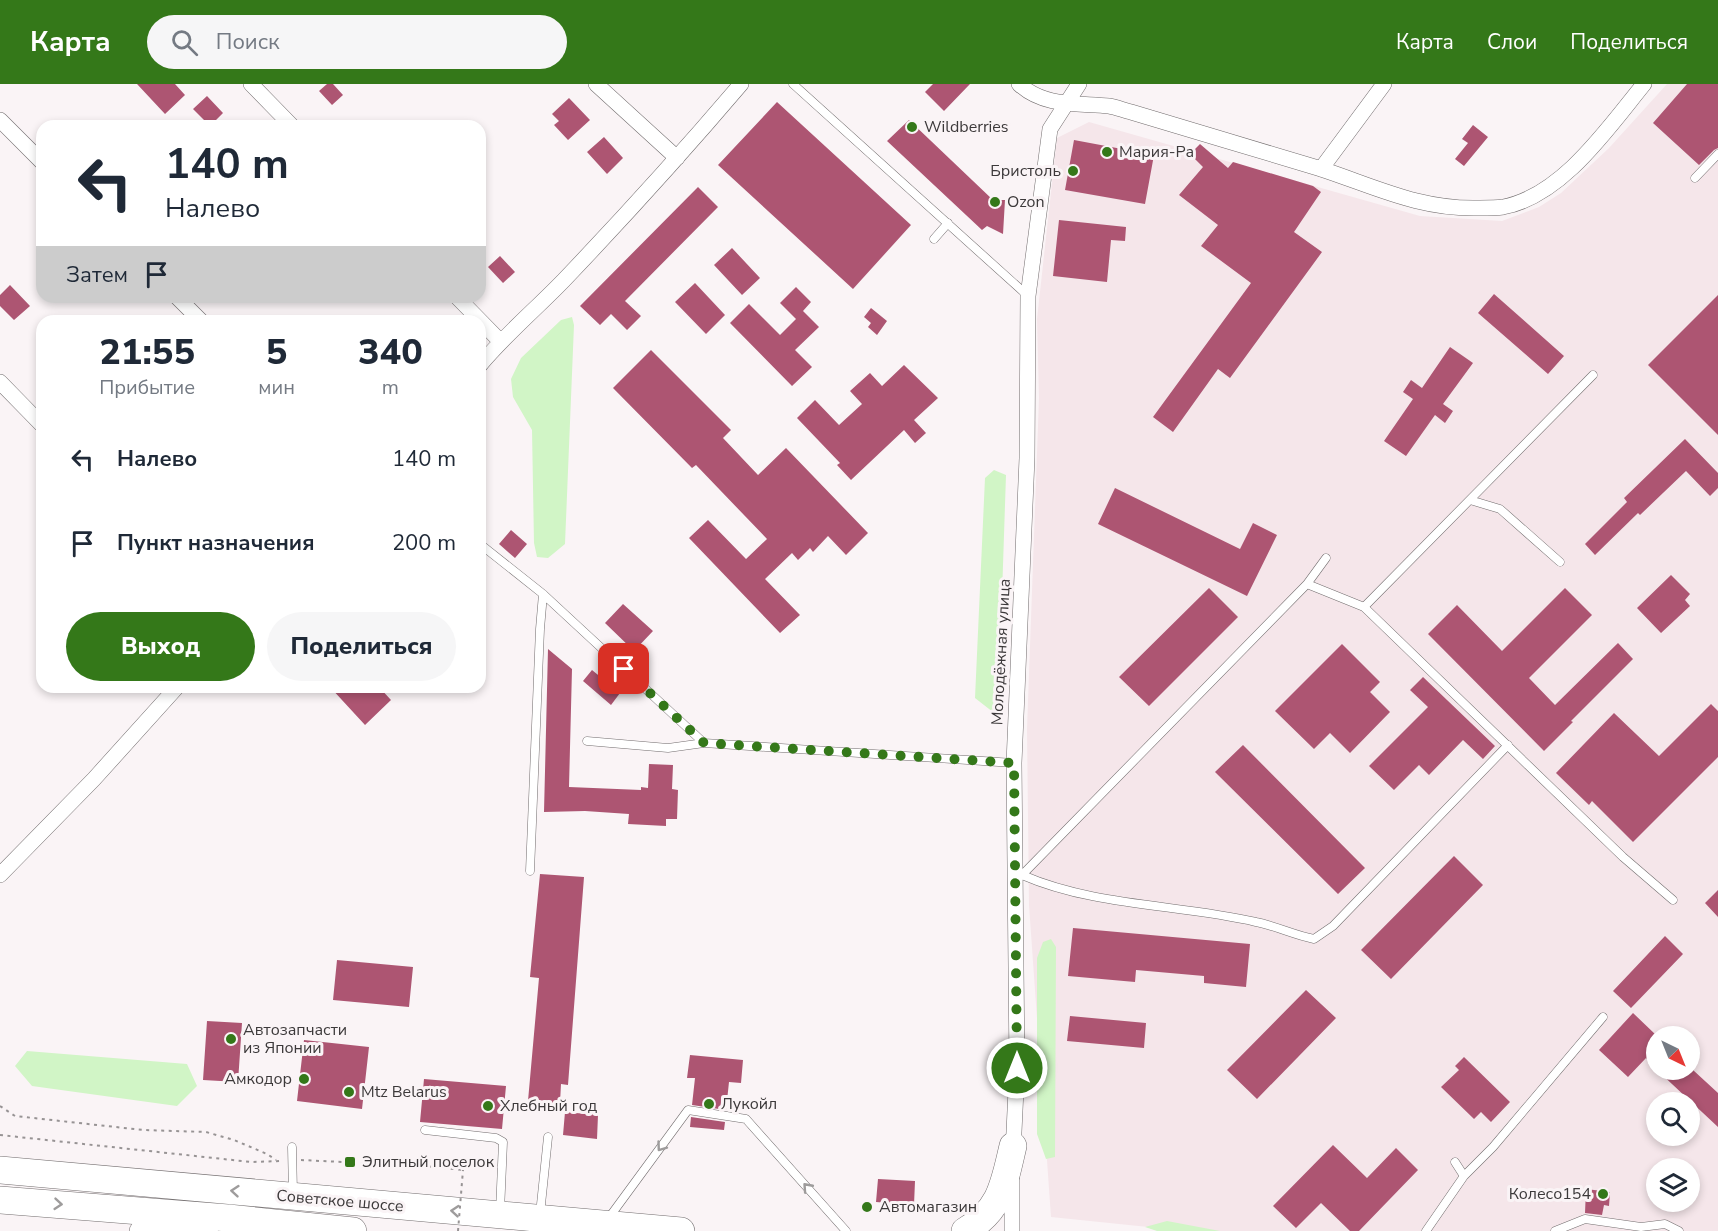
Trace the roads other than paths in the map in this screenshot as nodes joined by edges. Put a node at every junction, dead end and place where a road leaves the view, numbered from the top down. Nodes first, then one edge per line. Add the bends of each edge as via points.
1 (252, 84) edge
2 (596, 84) edge
3 (741, 84) edge
4 (793, 84) edge
5 (1018, 84) edge
6 (1079, 84) edge
7 (1384, 84) edge
8 (1644, 84) edge
9 (1067, 104) junction
10 (0, 120) edge
11 (286, 120) edge
12 (1718, 154) edge
13 (36, 156) edge
14 (677, 158) junction
15 (1321, 169) junction
16 (1695, 178) dead end
17 (948, 223) junction
18 (934, 239) dead end
19 (1028, 296) junction
20 (183, 303) edge
21 (463, 303) edge
22 (195, 315) edge
23 (475, 315) edge
24 (486, 327) edge
25 (500, 341) junction
26 (486, 357) edge
27 (1593, 375) dead end
28 (0, 382) edge
29 (36, 419) edge
30 (1470, 500) junction
31 (486, 549) edge
32 (1326, 558) dead end
33 (1560, 562) dead end
34 (1307, 584) junction
35 (543, 594) junction
36 (1364, 607) junction
37 (172, 693) edge
38 (587, 741) dead end
39 (704, 743) junction
40 (1508, 745) junction
41 (1014, 763) junction
42 (530, 871) dead end
43 (0, 874) edge
44 (1019, 877) junction
45 (1673, 900) dead end
46 (1603, 1017) dead end
47 (425, 1130) dead end
48 (548, 1137) dead end
49 (1013, 1146) junction
50 (292, 1147) dead end
51 (1455, 1162) dead end
52 (1, 1170) edge
53 (1464, 1176) junction
54 (293, 1184) junction
55 (0, 1200) edge
56 (499, 1215) junction
57 (540, 1219) junction
58 (604, 1225) junction
59 (291, 1226) junction
60 (140, 1231) edge
61 (353, 1231) edge
62 (681, 1231) edge
63 (846, 1231) edge
64 (965, 1231) edge
65 (1012, 1231) edge
66 (1426, 1231) edge
67 (1555, 1231) edge
68 (1679, 1231) edge

1 - 11 street
2 - 14 street
3 - 14 street
4 - 17 lane
5 - 9 street via 1038,98
6 - 9 street, Молодёжная улица
7 - 15 street
8 - 15 street via 1563,176 1534,196 1503,207 1447,207 1405,199
9 - 15 street via 1111,107
9 - 19 street, Молодёжная улица via 1050,129
10 - 13 street
12 - 16 lane
14 - 25 street via 562,282
17 - 18 lane
17 - 19 lane
19 - 41 street, Молодёжная улица via 1027,458
20 - 22 street
21 - 23 street
24 - 25 street
25 - 26 street
27 - 30 lane
28 - 29 street
30 - 33 lane via 1500,509
30 - 36 lane
31 - 35 lane
32 - 34 lane
34 - 36 lane
34 - 44 lane
35 - 39 lane
35 - 42 lane
36 - 40 lane
37 - 43 street
38 - 39 lane via 668,748
39 - 41 lane
40 - 44 lane via 1333,926 1314,939 1257,922 1113,900
40 - 45 lane
41 - 44 street, Молодёжная улица
44 - 49 street, Молодёжная улица
46 - 53 lane
47 - 56 lane via 503,1142
48 - 57 lane
49 - 64 highway via 1002,1191 993,1208 980,1223
49 - 65 street, Молодёжная улица
50 - 54 lane
51 - 53 lane
54 -> 52 highway, Советское шоссе
53 - 66 lane
56 -> 54 highway, Советское шоссе
55 -> 59 highway, Советское шоссе
56 - 57 highway, Советское шоссе
57 - 58 highway, Советское шоссе
58 - 62 highway, Советское шоссе
63 -> 58 lane via 746,1119 688,1110
59 - 60 main road
59 - 61 highway, Советское шоссе
67 - 68 lane via 1585,1220 1641,1227 1665,1224

